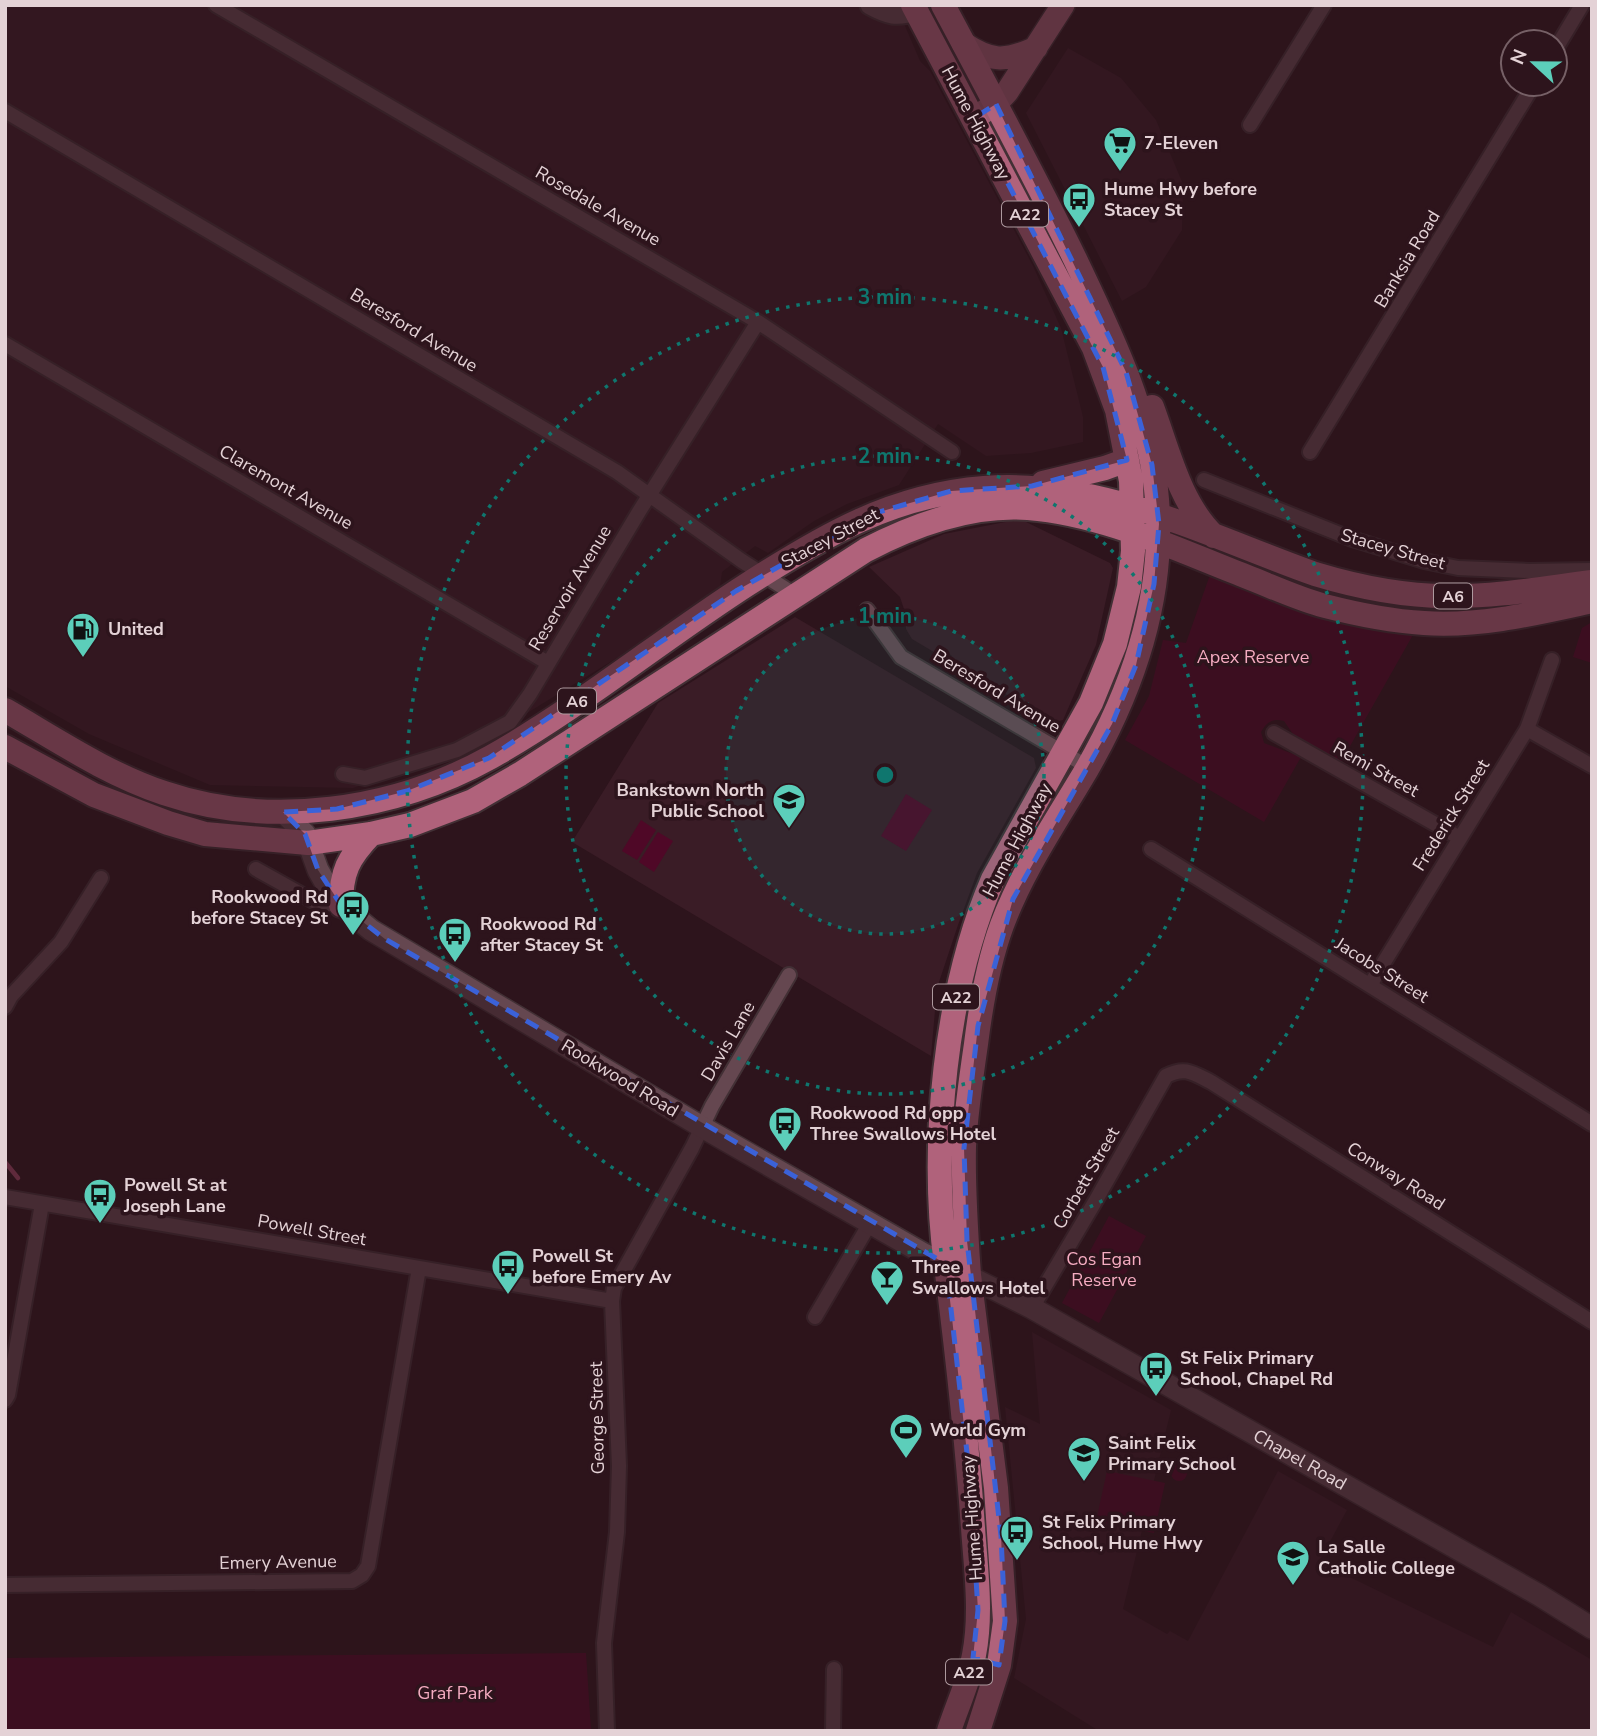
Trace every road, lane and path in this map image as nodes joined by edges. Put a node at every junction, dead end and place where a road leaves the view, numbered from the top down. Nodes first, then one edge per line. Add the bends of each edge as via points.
1 (216, 5) edge
2 (870, 5) edge
3 (943, 5) edge
4 (1063, 5) edge
5 (1324, 5) edge
6 (1582, 5) edge
7 (915, 8) edge
8 (1568, 28) edge
9 (963, 43) junction
10 (1035, 48) junction
11 (1525, 98) edge
12 (996, 104) junction
13 (5, 111) edge
14 (974, 118) junction
15 (1250, 125) dead end
16 (1104, 317) junction
17 (758, 322) junction
18 (5, 344) edge
19 (951, 452) dead end
20 (1310, 452) dead end
21 (1127, 460) junction
22 (1204, 480) dead end
23 (1032, 486) junction
24 (650, 495) junction
25 (1132, 506) junction
26 (1158, 516) junction
27 (1134, 533) junction
28 (1214, 537) junction
29 (1158, 541) junction
30 (1592, 570) edge
31 (763, 574) junction
32 (1592, 582) edge
33 (795, 595) junction
34 (1592, 601) edge
35 (867, 610) dead end
36 (1552, 660) dead end
37 (548, 663) junction
38 (5, 710) edge
39 (1527, 729) junction
40 (1274, 733) dead end
41 (5, 747) edge
42 (1063, 753) junction
43 (1592, 766) edge
44 (1088, 767) junction
45 (343, 774) dead end
46 (282, 813) junction
47 (371, 834) junction
48 (1460, 838) junction
49 (308, 843) junction
50 (1151, 849) dead end
51 (256, 869) dead end
52 (101, 878) dead end
53 (341, 905) junction
54 (789, 975) dead end
55 (1370, 985) junction
56 (5, 1007) edge
57 (1177, 1071) joint
58 (1592, 1124) edge
59 (702, 1127) junction
60 (5, 1197) edge
61 (42, 1204) junction
62 (870, 1223) junction
63 (946, 1264) junction
64 (419, 1268) junction
65 (969, 1275) junction
66 (612, 1301) junction
67 (1032, 1308) junction
68 (815, 1317) dead end
69 (1592, 1322) edge
70 (5, 1401) edge
71 (5, 1585) edge
72 (1590, 1623) edge
73 (973, 1658) junction
74 (999, 1665) junction
75 (834, 1670) dead end
76 (607, 1731) edge
77 (833, 1731) edge
78 (949, 1731) edge
79 (978, 1731) edge

1 - 17 street, Rosedale Avenue
2 - 7 street via 897,16
3 - 9 highway, Hume Highway / A22
4 - 10 main road
5 - 15 street
6 - 8 street
7 - 14 highway, Hume Highway / A22
9 - 10 main road via 996,58 1014,58
9 - 12 highway, Hume Highway / A22
10 - 12 main road
11 - 20 street, Banksia Road
12 - 14 main road
12 - 16 highway, Hume Highway / A22
13 - 24 street, Beresford Avenue
14 - 21 highway, Hume Highway / A22 via 1094,348 1117,410
16 - 26 highway, Hume Highway / A22 via 1142,421
16 - 28 highway via 1146,389 1188,500
17 - 19 street, Rosedale Avenue
17 - 24 street, Reservoir Avenue
18 - 37 street, Claremont Avenue
21 - 23 highway
21 - 25 highway, Hume Highway / A22
22 - 30 street, Stacey Street via 1352,539 1424,561 1458,568
23 - 25 highway, Stacey Street / A6
23 - 31 highway, Stacey Street / A6 via 951,491 894,506 825,536
24 - 31 street, Beresford Avenue
24 - 37 street, Reservoir Avenue
25 - 26 highway, Stacey Street / A6
25 - 27 highway, Hume Highway / A22
26 - 28 highway, Stacey Street / A6
26 - 29 highway, Hume Highway / A22
27 - 29 highway, Stacey Street / A6
27 - 33 highway, Stacey Street / A6 via 1063,512 988,509 890,537
27 - 42 highway, Hume Highway / A22 via 1129,587 1115,645 1091,703
28 - 32 highway, Stacey Street / A6 via 1315,574 1397,593 1450,596
29 - 34 highway, Stacey Street / A6 via 1323,606 1387,618 1471,622
29 - 44 highway, Hume Highway / A22 via 1154,584 1136,665
31 - 33 street, Beresford Avenue
31 - 46 highway, Stacey Street / A6 via 551,720 463,771 337,809
33 - 47 highway, Stacey Street / A6 via 493,790 410,825
35 - 42 street, Beresford Avenue via 901,657
36 - 39 street, Frederick Street
37 - 45 street, Reservoir Avenue via 510,722 457,750 424,761 365,778
38 - 46 highway, A6 via 110,772 150,788 215,807
39 - 43 street
39 - 48 street, Frederick Street
40 - 48 street, Remi Street
41 - 49 highway, A6 via 94,795 181,827 205,834
42 - 44 street, Beresford Avenue
42 - 63 highway, Hume Highway / A22 via 993,879 960,981 950,1035 941,1143
44 - 65 highway, Hume Highway / A22 via 1013,899 984,990 964,1147
46 - 49 main road, Rookwood Road via 305,834
47 - 49 highway, Stacey Street / A6
47 - 53 highway via 346,868
48 - 55 street, Frederick Street
49 - 53 main road, Rookwood Road via 318,870
50 - 55 street, Jacobs Street
51 - 53 street via 317,902
52 - 56 street via 61,942
53 - 59 main road, Rookwood Road via 385,939
54 - 59 street, Davis Lane
55 - 58 street, Jacobs Street
57 - 67 street, Corbett Street via 1160,1085
57 - 69 street, Conway Road via 1211,1082
59 - 62 main road, Rookwood Road
59 - 66 street, George Street via 617,1278
60 - 61 street, Powell Street
61 - 64 street, Powell Street
61 - 70 street
62 - 63 main road, Rookwood Road
62 - 68 street
63 - 65 main road, Rookwood Road
63 - 73 highway, Hume Highway / A22 via 970,1471 978,1610
64 - 66 street, Powell Street
64 - 71 street, Emery Avenue via 368,1566 362,1575 352,1581
65 - 67 main road, Chapel Road
65 - 74 highway, Hume Highway / A22 via 1000,1536 1005,1621
66 - 76 street, George Street via 618,1466 617,1532 604,1643
67 - 72 main road, Chapel Road
73 - 74 highway
73 - 78 highway, Hume Highway / A22
74 - 79 highway, Hume Highway / A22
75 - 77 street

